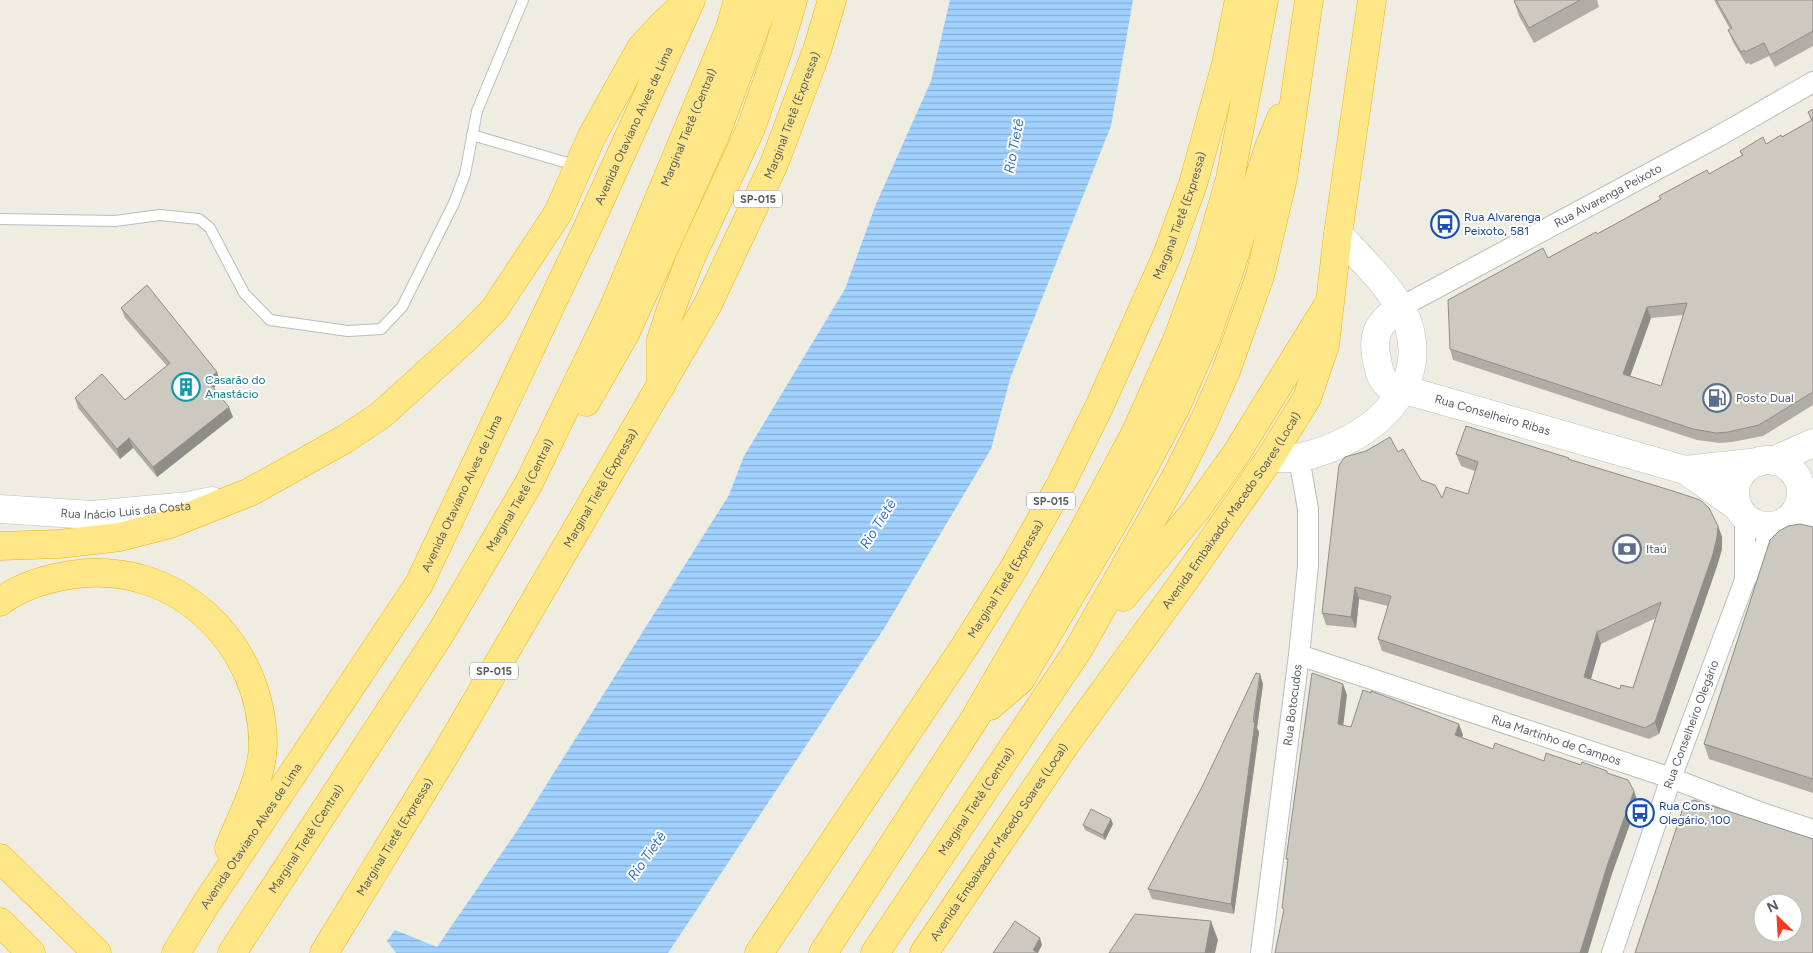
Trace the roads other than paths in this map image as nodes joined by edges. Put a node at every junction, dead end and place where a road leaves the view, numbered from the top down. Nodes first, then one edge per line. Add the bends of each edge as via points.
1 (523, 0) edge
2 (690, 0) edge
3 (738, 0) edge
4 (766, 0) edge
5 (793, 0) edge
6 (832, 0) edge
7 (1239, 0) edge
8 (1264, 0) edge
9 (1309, 0) edge
10 (1372, 0) edge
11 (1299, 74) junction
12 (1813, 82) edge
13 (472, 135) junction
14 (579, 167) junction
15 (0, 219) edge
16 (1338, 234) junction
17 (1330, 302) junction
18 (1401, 307) junction
19 (661, 387) junction
20 (1404, 390) junction
21 (1813, 443) edge
22 (1270, 458) junction
23 (1300, 458) junction
24 (1766, 461) junction
25 (1685, 470) junction
26 (529, 483) junction
27 (1807, 489) edge
28 (250, 492) junction
29 (0, 509) edge
30 (1742, 512) junction
31 (1792, 522) edge
32 (0, 546) edge
33 (1745, 580) junction
34 (0, 602) edge
35 (1078, 650) junction
36 (1299, 655) junction
37 (975, 718) junction
38 (1672, 778) junction
39 (1813, 830) edge
40 (0, 858) edge
41 (206, 904) junction
42 (0, 922) edge
43 (31, 953) edge
44 (97, 953) edge
45 (176, 953) edge
46 (232, 953) edge
47 (324, 953) edge
48 (759, 953) edge
49 (823, 953) edge
50 (875, 953) edge
51 (924, 953) edge
52 (1261, 953) edge
53 (1612, 953) edge

1 - 13 lane via 477,111
2 - 14 highway via 641,48 592,136
2 - 41 highway, Avenida Otaviano Alves de Lima via 587,229 419,584
3 - 26 highway, Marginal Tietê (Central) via 726,37 614,307
4 - 26 highway via 716,133 625,334 557,450
5 - 19 highway via 751,128 689,262 670,312 661,340
6 - 19 highway, Marginal Tietê (Expressa) / SP-015 via 817,50 774,164 708,304
7 - 48 highway, Marginal Tietê (Expressa) / SP-015 via 1226,64 1194,184 1100,405 1014,568
8 - 37 highway via 1230,179 1208,255 1178,338 1120,463
9 - 11 highway
10 - 16 highway, Avenida Embaixador Macedo Soares (Local)
11 - 35 highway via 1283,178 1260,276 1226,371 1177,475
11 - 37 highway via 1269,147 1205,340 1175,409 1117,517 1020,680
12 - 18 street, Rua Alvarenga Peixoto
13 - 14 lane
13 - 15 lane via 465,174 454,204 402,306 381,329 348,331 270,320 244,293 210,228 198,220 160,216 115,221
14 - 28 highway via 553,221 494,310 466,338 381,415 345,440
16 - 17 highway, Avenida Embaixador Macedo Soares (Local)
16 - 18 street
17 - 22 highway, Avenida Embaixador Macedo Soares (Local) via 1325,345 1307,398
17 - 35 highway via 1242,446 1196,510
18 - 20 street via 1410,328 1412,352
18 - 20 street, Rua Conselheiro Ribas via 1386,317 1374,338 1381,377 1388,385
19 - 47 highway, Marginal Tietê (Expressa) / SP-015 via 445,755
20 - 23 street via 1381,418 1361,434
20 - 25 street, Rua Conselheiro Ribas
21 - 24 street
22 - 23 street
22 - 51 highway, Avenida Embaixador Macedo Soares (Local) via 1076,730
23 - 36 street, Rua Botocudos via 1308,509 1308,566
24 - 25 street, Rua Conselheiro Ribas
24 - 27 street via 1782,463 1790,468
24 - 30 street via 1748,467 1740,475 1735,496
25 - 30 street, Rua Conselheiro Ribas
26 - 46 highway, Marginal Tietê (Central) via 442,632
27 - 31 street
28 - 29 street, Rua Inácio Luis da Costa via 188,506 92,515
28 - 32 highway via 170,524 120,537
30 - 31 street via 1760,525
30 - 33 street, Rua Conselheiro Olegário
31 - 33 street, Rua Conselheiro Olegário
33 - 38 street, Rua Conselheiro Olegário
34 - 41 highway via 43,579 112,573 146,580 178,593 206,614 230,640 248,673 259,707 263,745 258,776
35 - 50 highway, Marginal Tietê (Central)
36 - 38 street, Rua Martinho de Campos
36 - 52 street, Rua Botocudos
37 - 49 highway
38 - 39 street, Rua Martinho de Campos
38 - 53 street, Rua Conselheiro Olegário
40 - 44 highway
41 - 45 highway, Avenida Otaviano Alves de Lima
42 - 43 highway

